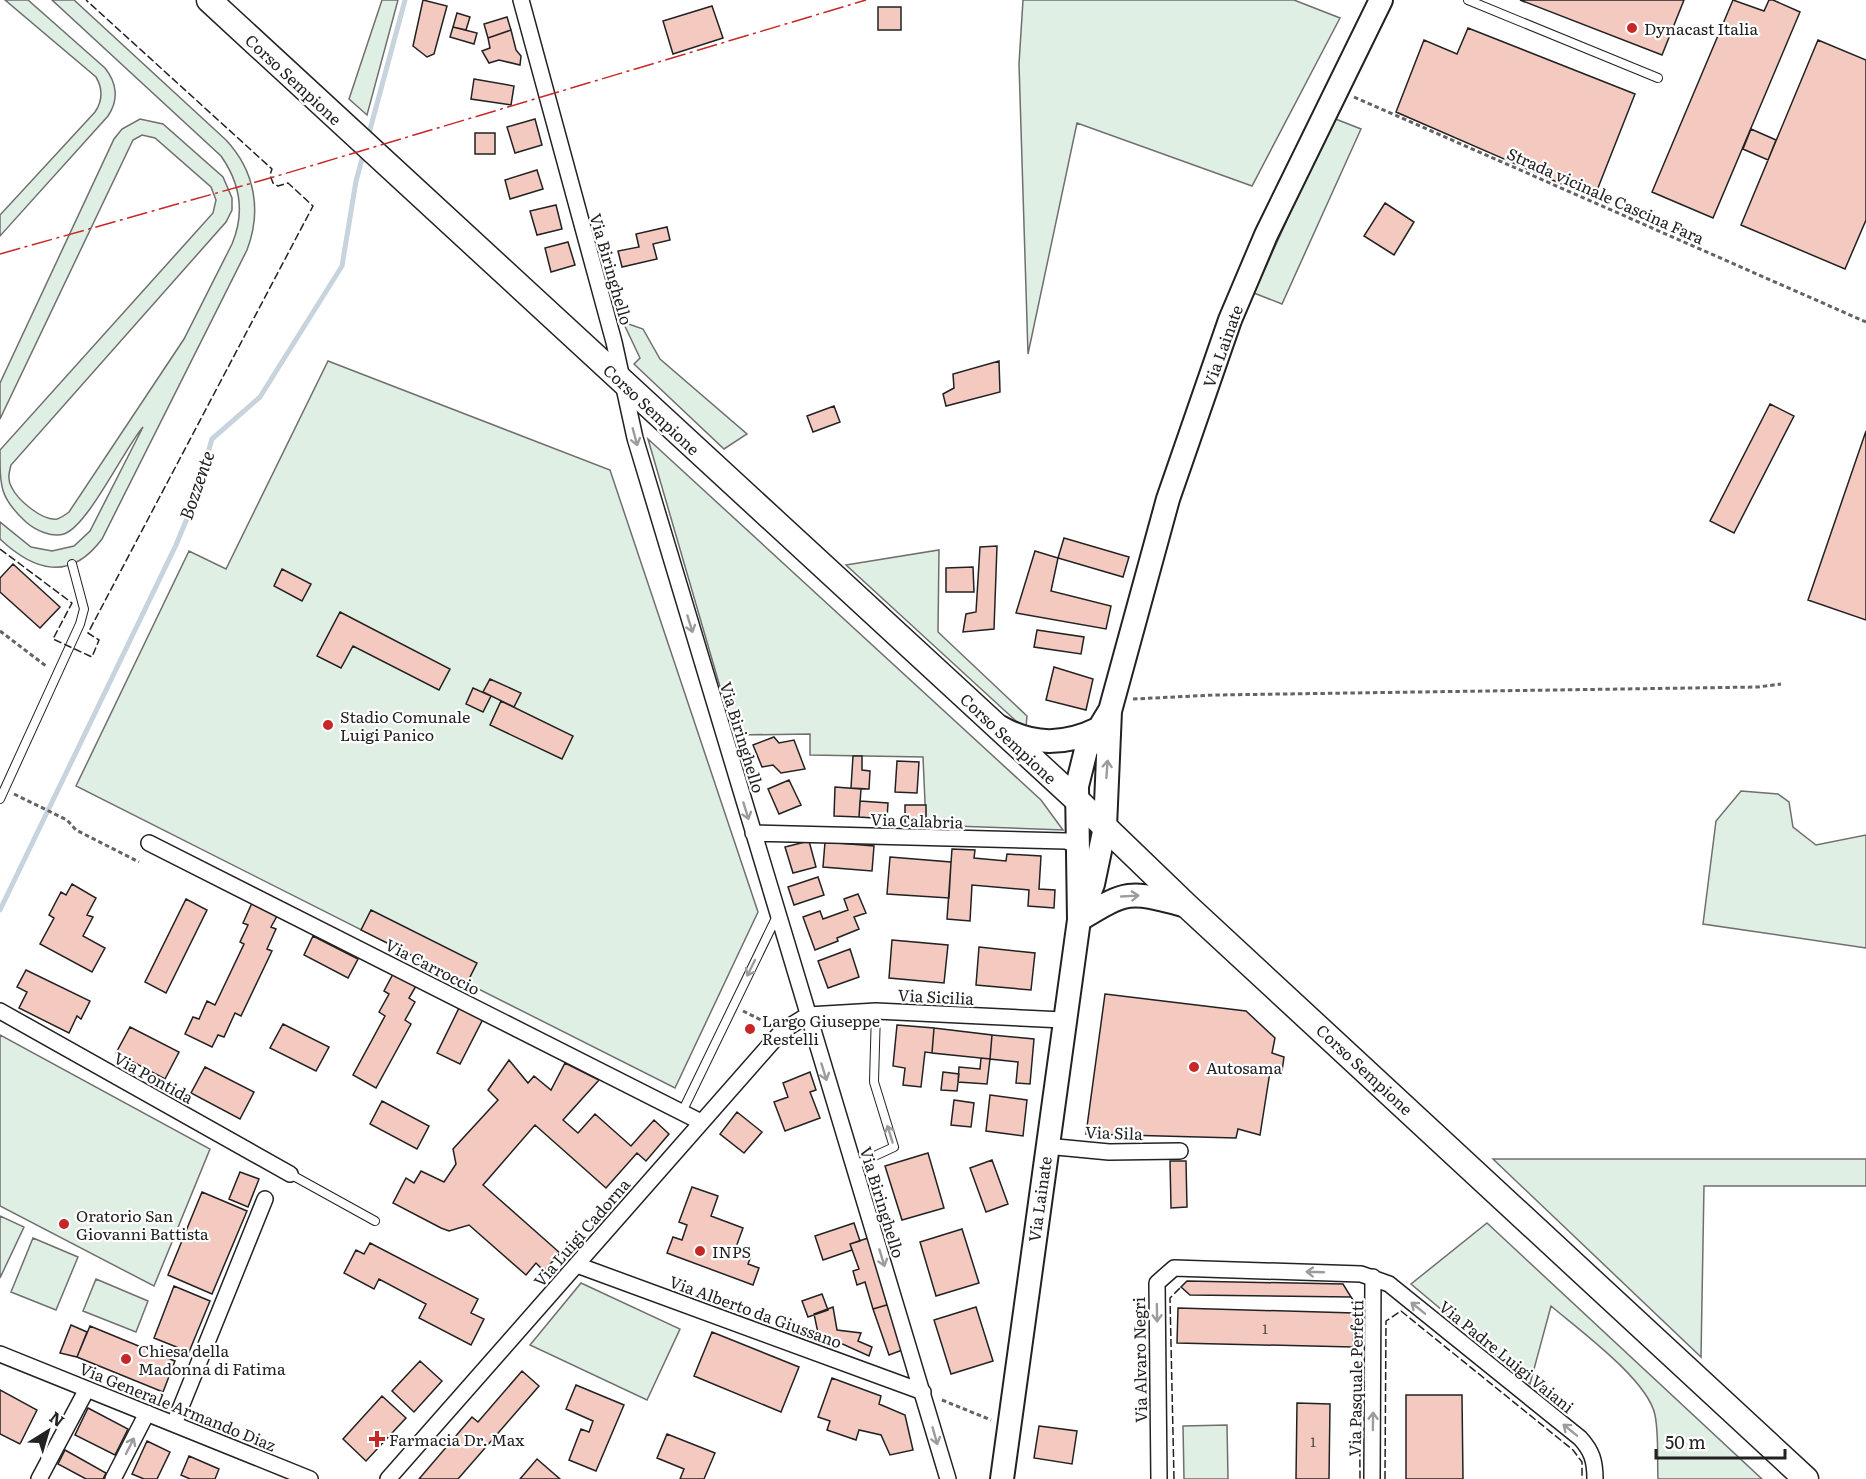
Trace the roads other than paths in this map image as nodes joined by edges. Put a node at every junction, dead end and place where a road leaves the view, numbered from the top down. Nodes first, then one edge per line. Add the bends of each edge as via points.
1 (209, 0) edge
2 (521, 0) edge
3 (1381, 0) edge
4 (1468, 0) edge
5 (1658, 78) dead end
6 (621, 381) junction
7 (72, 564) dead end
8 (1107, 712) junction
9 (992, 722) junction
10 (0, 799) edge
11 (1078, 801) junction
12 (1105, 827) junction
13 (753, 834) junction
14 (149, 843) dead end
15 (1079, 846) junction
16 (1187, 906) junction
17 (777, 916) junction
18 (1079, 920) junction
19 (0, 1011) edge
20 (876, 1011) junction
21 (807, 1015) junction
22 (1063, 1020) junction
23 (682, 1112) junction
24 (701, 1122) junction
25 (1046, 1146) junction
26 (1180, 1151) dead end
27 (853, 1166) junction
28 (290, 1174) joint
29 (265, 1199) dead end
30 (375, 1221) dead end
31 (577, 1265) junction
32 (1373, 1277) junction
33 (0, 1354) edge
34 (87, 1389) junction
35 (923, 1392) junction
36 (147, 1413) junction
37 (174, 1424) junction
38 (39, 1479) edge
39 (113, 1479) edge
40 (310, 1479) edge
41 (388, 1479) edge
42 (948, 1479) edge
43 (1002, 1479) edge
44 (1159, 1479) edge
45 (1372, 1479) edge
46 (1595, 1479) edge
47 (1806, 1479) edge

1 - 6 main road, Corso Sempione
2 - 6 street, Via Biringhello via 614,342
3 - 8 main road, Via Lainate via 1266,235 1230,320 1168,499
4 - 5 lane
6 - 9 main road, Corso Sempione
6 -> 13 street, Via Biringhello via 634,438
7 - 10 lane via 84,609 80,624
8 - 9 main road via 1074,740 1047,742 1018,737
8 - 11 main road, Via Lainate via 1080,768
12 -> 8 main road, Via Lainate
9 - 11 main road, Corso Sempione
11 - 12 main road, Corso Sempione
11 - 15 main road, Via Lainate
12 - 16 main road, Corso Sempione
12 - 18 main road, Via Lainate via 1093,884
13 - 15 street, Via Calabria via 1066,841
13 - 17 street, Via Biringhello
14 - 23 street, Via Carroccio
15 - 18 main road, Via Lainate
18 -> 16 main road via 1124,895
16 - 47 main road, Corso Sempione
17 - 21 street, Via Biringhello
17 -> 23 lane
18 - 22 main road, Via Lainate
19 - 28 street, Via Pontida
20 - 21 street, Via Sicilia
20 - 22 street, Via Sicilia
27 -> 20 lane via 894,1147 874,1082
21 - 24 street, Via Luigi Cadorna via 782,1031
21 -> 27 street, Via Biringhello
22 - 25 main road, Via Lainate
23 - 24 street, Via Carroccio
24 - 31 street, Via Luigi Cadorna
25 - 26 street, Via Sila via 1108,1152
25 - 43 main road, Via Lainate
27 -> 35 street, Via Biringhello
28 - 30 lane
29 - 37 street
31 - 35 street, Via Alberto da Giussano
31 - 41 street, Via Luigi Cadorna
32 -> 44 street, Via Alvaro Negri via 1174,1268 1156,1283
45 -> 32 street, Via Pasquale Perfetti
46 -> 32 street, Via Padre Luigi Vaiani via 1591,1450 1580,1438 1389,1284
33 - 34 street, Via Generale Armando Diaz
34 - 36 street, Via Generale Armando Diaz
34 - 38 street
35 -> 42 street, Via Biringhello
36 - 37 street, Via Generale Armando Diaz
39 -> 36 street
37 - 40 street, Via Generale Armando Diaz

